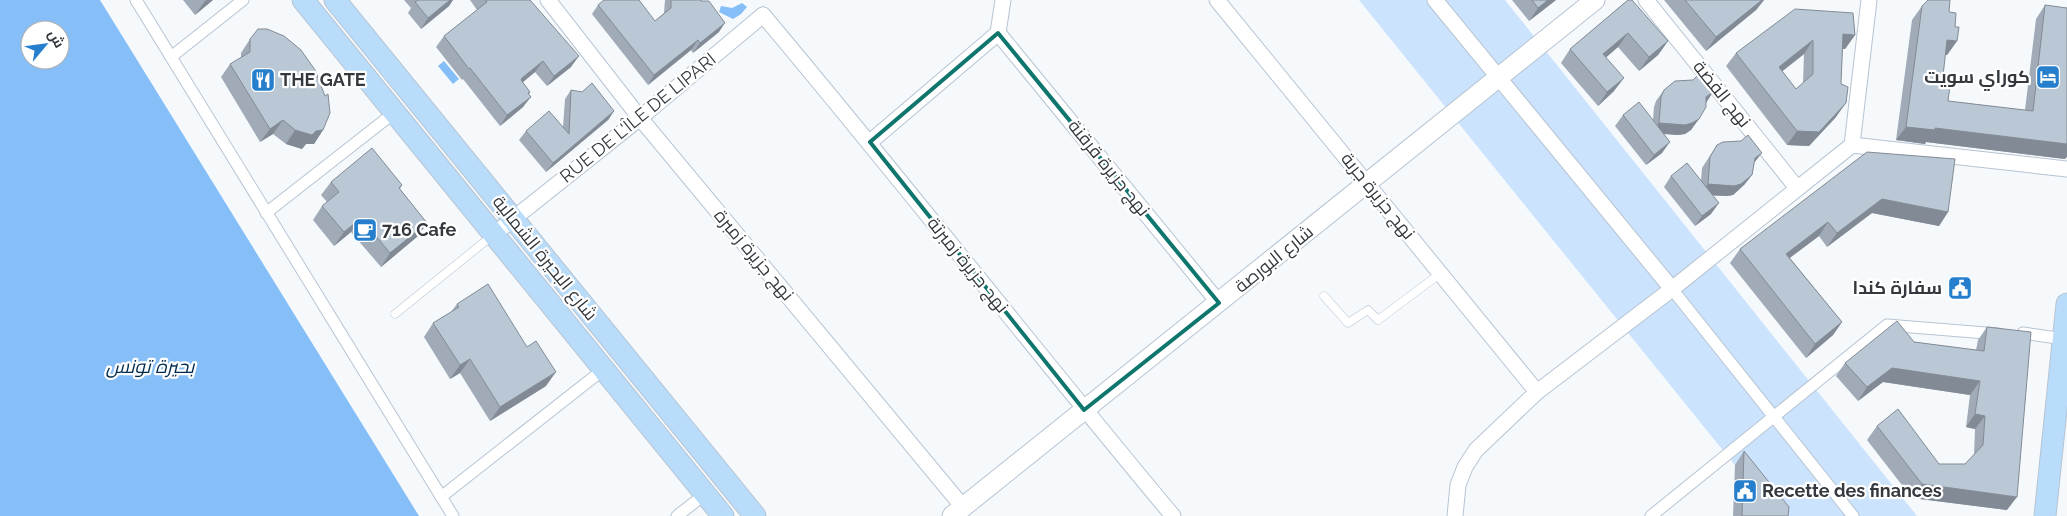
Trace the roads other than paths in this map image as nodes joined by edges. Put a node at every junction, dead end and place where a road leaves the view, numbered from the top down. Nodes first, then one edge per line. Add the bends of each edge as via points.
1 (136, 0) edge
2 (243, 0) edge
3 (303, 0) edge
4 (335, 0) edge
5 (548, 0) edge
6 (1003, 0) edge
7 (1217, 0) edge
8 (1435, 0) edge
9 (1595, 0) edge
10 (1646, 0) edge
11 (1869, 0) edge
12 (764, 7) edge
13 (998, 33) junction
14 (171, 57) junction
15 (1498, 77) junction
16 (395, 112) junction
17 (640, 118) junction
18 (870, 142) junction
19 (1852, 145) junction
20 (2067, 168) edge
21 (1368, 183) junction
22 (1798, 188) junction
23 (266, 213) junction
24 (513, 219) junction
25 (493, 235) junction
26 (1441, 273) junction
27 (1672, 290) junction
28 (1324, 296) dead end
29 (1219, 303) junction
30 (2067, 304) edge
31 (395, 314) dead end
32 (2064, 339) junction
33 (604, 368) junction
34 (1537, 392) junction
35 (1084, 410) junction
36 (1774, 417) junction
37 (705, 494) junction
38 (441, 497) junction
39 (957, 512) edge
40 (453, 516) edge
41 (677, 516) edge
42 (723, 516) edge
43 (755, 516) edge
44 (1173, 516) edge
45 (1455, 516) edge
46 (1651, 516) edge
47 (1853, 516) edge
48 (2046, 516) edge

1 - 14 street
2 - 14 street
3 - 16 main road, شارع البحيرة الشمالية
4 - 24 main road, شارع البحيرة الشمالية
5 - 17 street, نهج جزيرة زمبرة
6 - 13 street
7 - 21 street, نهج جزيرة جربة
8 - 15 street
9 - 15 street, شارع البورصة
10 - 22 street, نهج الفضة
11 - 19 street
12 - 17 street, RUE DE L'ÎLE DE LIPARI
12 - 18 street, نهج جزيرة زمبرتة
13 - 18 street
13 - 29 street, نهج جزيرة قرقنة
14 - 23 street
15 - 21 street, شارع البورصة
15 - 27 street
16 - 23 street
16 - 25 main road, شارع البحيرة الشمالية
17 - 24 street, RUE DE L'ÎLE DE LIPARI
17 - 39 street, نهج جزيرة زمبرة
18 - 35 street, نهج جزيرة زمبرتة
19 - 20 street
19 - 22 street
21 - 26 street, نهج جزيرة جربة
21 - 29 street, شارع البورصة
22 - 27 street
23 - 38 street
24 - 25 street, RUE DE L'ÎLE DE LIPARI
24 - 43 main road, شارع البحيرة الشمالية
25 - 31 lane
25 - 33 main road, شارع البحيرة الشمالية
26 - 28 lane via 1378,320 1368,310 1348,323
26 - 34 street, نهج جزيرة جربة
27 - 34 street
27 - 36 street
29 - 35 street, شارع البورصة
30 - 32 main road
32 - 36 street via 1887,325
32 - 48 main road
33 - 37 main road, شارع البحيرة الشمالية
33 - 38 street
34 - 45 street via 1476,450 1458,485
35 - 39 street, شارع البورصة
35 - 44 street, نهج جزيرة زمبرتة
36 - 46 street
36 - 47 street
37 - 41 street
37 - 42 main road, شارع البحيرة الشمالية
38 - 40 street

